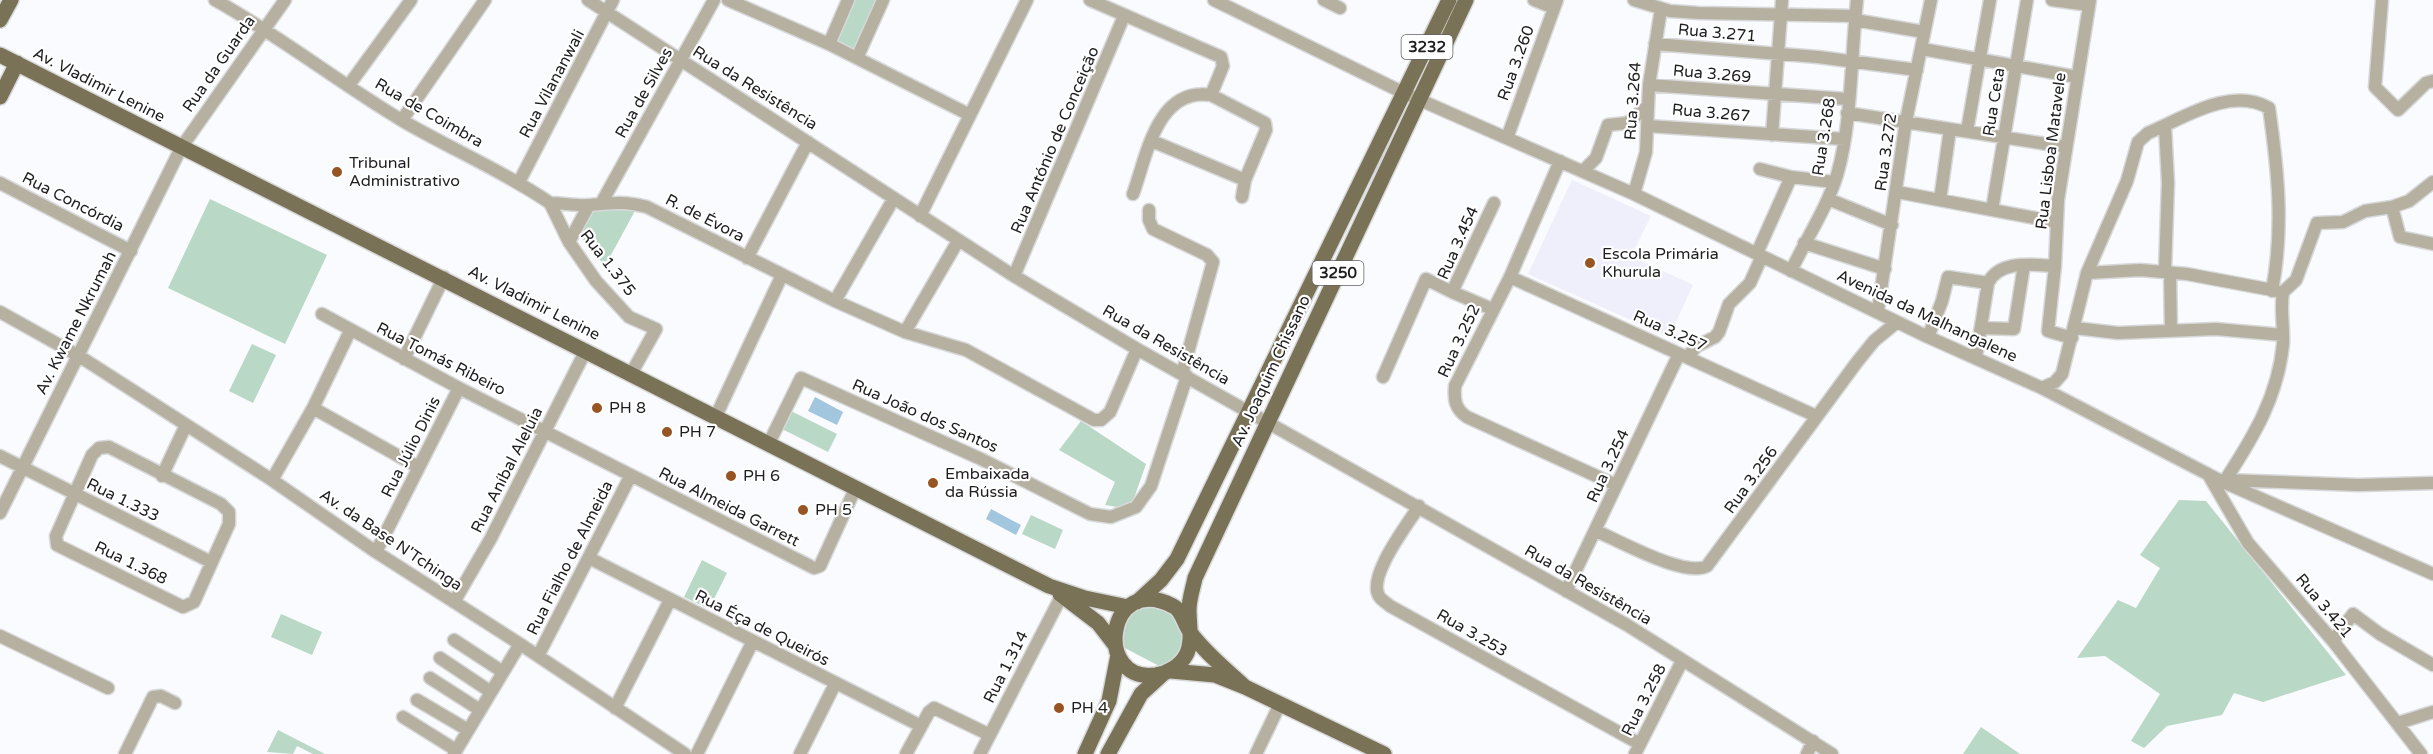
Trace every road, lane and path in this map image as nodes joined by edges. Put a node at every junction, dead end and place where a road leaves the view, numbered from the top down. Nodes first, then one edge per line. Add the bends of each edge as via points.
1 (11, 0) edge
2 (215, 0) edge
3 (285, 0) edge
4 (411, 0) edge
5 (484, 0) edge
6 (588, 0) edge
7 (613, 0) edge
8 (714, 0) edge
9 (728, 0) edge
10 (848, 0) edge
11 (882, 0) edge
12 (1027, 0) edge
13 (1090, 0) edge
14 (1214, 0) edge
15 (1324, 0) edge
16 (1449, 0) edge
17 (1466, 0) edge
18 (1534, 0) edge
19 (1634, 0) edge
20 (1857, 0) edge
21 (1931, 0) edge
22 (1990, 0) edge
23 (2027, 0) edge
24 (2052, 0) edge
25 (2382, 0) edge
26 (2089, 2) edge
27 (1555, 4) edge
28 (1781, 6) edge
29 (1340, 8) dead end
30 (1661, 9) junction
31 (608, 13) junction
32 (1124, 16) junction
33 (1856, 18) junction
34 (0, 20) edge
35 (265, 28) junction
36 (1924, 32) junction
37 (829, 44) junction
38 (1655, 44) junction
39 (1922, 49) junction
40 (0, 55) edge
41 (1776, 55) junction
42 (856, 58) junction
43 (1978, 59) junction
44 (681, 61) junction
45 (1851, 61) junction
46 (16, 63) junction
47 (2017, 66) junction
48 (1917, 70) junction
49 (2077, 77) junction
50 (2433, 81) edge
51 (349, 85) junction
52 (1648, 85) junction
53 (1404, 93) junction
54 (1211, 95) junction
55 (1773, 95) junction
56 (0, 98) edge
57 (1847, 99) junction
58 (1420, 100) junction
59 (1648, 106) junction
60 (1847, 113) junction
61 (970, 115) junction
62 (402, 120) junction
63 (1906, 121) junction
64 (1648, 126) junction
65 (2165, 126) junction
66 (1950, 129) junction
67 (1967, 131) junction
68 (1772, 135) junction
69 (2005, 137) junction
70 (1507, 138) junction
71 (1844, 139) junction
72 (1152, 141) junction
73 (808, 142) junction
74 (2066, 147) junction
75 (181, 148) junction
76 (1560, 161) junction
77 (1760, 169) dead end
78 (1584, 171) junction
79 (1791, 177) junction
80 (1245, 180) junction
81 (519, 182) junction
82 (1834, 182) junction
83 (2433, 182) edge
84 (0, 183) edge
85 (1897, 192) junction
86 (1133, 194) dead end
87 (1634, 194) junction
88 (2428, 194) edge
89 (1242, 197) dead end
90 (894, 198) junction
91 (1828, 199) junction
92 (1940, 200) junction
93 (602, 202) junction
94 (550, 203) junction
95 (1494, 203) dead end
96 (588, 205) junction
97 (2392, 207) junction
98 (1149, 210) dead end
99 (1992, 210) junction
100 (920, 216) junction
101 (2056, 222) junction
102 (1892, 225) junction
103 (958, 241) junction
104 (568, 242) junction
105 (1804, 243) junction
106 (2433, 244) edge
107 (131, 251) junction
108 (1759, 255) junction
109 (747, 258) junction
110 (2024, 265) junction
111 (2055, 266) junction
112 (1885, 269) junction
113 (1791, 271) junction
114 (2168, 272) junction
115 (2087, 273) junction
116 (782, 275) junction
117 (1014, 276) junction
118 (444, 277) junction
119 (1510, 277) junction
120 (1988, 283) junction
121 (1452, 291) junction
122 (2278, 292) junction
123 (835, 301) junction
124 (1492, 309) junction
125 (1878, 310) junction
126 (0, 312) edge
127 (322, 314) dead end
128 (1898, 322) junction
129 (1981, 328) junction
130 (350, 331) junction
131 (2171, 331) junction
132 (905, 332) junction
133 (2074, 333) junction
134 (2283, 334) junction
135 (1929, 337) junction
136 (1137, 349) junction
137 (586, 350) junction
138 (79, 356) junction
139 (1683, 356) junction
140 (1976, 357) junction
141 (404, 359) junction
142 (631, 374) junction
143 (1185, 375) junction
144 (1383, 377) dead end
145 (459, 388) junction
146 (2042, 388) junction
147 (313, 408) junction
148 (1250, 411) junction
149 (716, 416) junction
150 (1816, 416) junction
151 (1268, 421) junction
152 (186, 425) junction
153 (546, 432) junction
154 (769, 444) junction
155 (0, 456) edge
156 (21, 466) junction
157 (418, 467) junction
158 (2208, 474) junction
159 (162, 476) junction
160 (631, 476) junction
161 (272, 480) junction
162 (2224, 480) junction
163 (2433, 483) edge
164 (1616, 485) junction
165 (856, 487) junction
166 (75, 495) junction
167 (1419, 506) junction
168 (0, 513) edge
169 (1596, 531) junction
170 (376, 552) junction
171 (589, 558) junction
172 (211, 562) junction
173 (2433, 574) edge
174 (1058, 590) junction
175 (1566, 591) junction
176 (670, 600) junction
177 (454, 602) junction
178 (1132, 604) junction
179 (1190, 632) junction
180 (0, 636) edge
181 (454, 640) dead end
182 (2333, 642) junction
183 (752, 643) junction
184 (520, 644) junction
185 (1116, 650) junction
186 (538, 656) junction
187 (440, 658) dead end
188 (1682, 661) junction
189 (2433, 665) edge
190 (503, 672) junction
191 (1168, 672) junction
192 (430, 678) dead end
193 (835, 684) junction
194 (1245, 687) junction
195 (108, 688) dead end
196 (491, 692) junction
197 (417, 700) dead end
198 (1275, 701) junction
199 (175, 703) dead end
200 (615, 708) junction
201 (480, 710) junction
202 (2433, 712) edge
203 (403, 717) dead end
204 (2398, 723) junction
205 (921, 726) junction
206 (468, 730) junction
207 (990, 735) junction
208 (1813, 741) junction
209 (1638, 749) edge
210 (455, 752) edge
211 (2418, 753) edge
212 (125, 754) edge
213 (685, 754) edge
214 (697, 754) edge
215 (800, 754) edge
216 (906, 754) edge
217 (980, 754) edge
218 (1085, 754) edge
219 (1108, 754) edge
220 (1256, 754) edge
221 (1384, 754) edge
222 (1807, 754) edge
223 (1832, 754) edge

1 - 34 main road
2 - 35 street, Rua de Coimbra
3 - 35 street, Rua da Guarda
4 - 51 street
5 - 62 street
6 - 31 street, Rua da Resistência
7 - 31 street, Rua Vilananwali
8 - 44 street, Rua de Silves
9 - 37 street
10 - 37 street
11 - 42 street
12 - 61 street
13 - 32 street
14 - 53 street, Avenida da Malhangalene
15 - 29 street
16 - 53 main road, 3232
17 - 58 main road, Av. Joaquim Chissano / 3250
18 - 27 street
19 - 30 street
20 - 33 street, Rua 3.268
21 - 36 street, Rua 3.272
22 - 43 street
23 - 47 street, Rua Ceta
24 - 26 street
25 - 50 street via 2375,87 2398,110
26 - 49 street, Rua Lisboa Matavele
27 - 70 street, Rua 3.260
28 - 30 street via 1699,14
28 - 33 street
28 - 41 street
30 - 38 street, Rua 3.264
31 - 44 street, Rua da Resistência
31 - 81 street, Rua Vilananwali
32 - 54 street via 1221,57 1223,66
32 - 117 street, Rua António de Conceição
33 - 36 street
33 - 45 street, Rua 3.268
35 - 51 street, Rua de Coimbra
35 - 75 street, Rua da Guarda
36 - 39 street, Rua 3.272
37 - 42 street
38 - 41 street, Rua 3.271
38 - 52 street, Rua 3.264
39 - 43 street
39 - 48 street, Rua 3.272
40 - 46 main road, Av. Vladimir Lenine
41 - 45 street, Rua 3.271
41 - 55 street
42 - 61 street
43 - 47 street
43 - 67 street
44 - 73 street, Rua da Resistência
44 - 93 street, Rua de Silves
45 - 48 street, Rua 3.271
45 - 57 street, Rua 3.268
46 - 56 main road
46 - 75 main road, Av. Vladimir Lenine
47 - 49 street
47 - 69 street, Rua Ceta
48 - 63 street, Rua 3.272
49 - 74 street, Rua Lisboa Matavele
51 - 62 street, Rua de Coimbra
52 - 55 street, Rua 3.269
52 - 59 street, Rua 3.264
53 - 58 street, Avenida da Malhangalene
53 - 148 main road
54 - 72 street via 1190,95 1172,105
54 - 80 street via 1265,123 1266,130
55 - 57 street, Rua 3.269
55 - 68 street
57 - 60 street, Rua 3.268
58 - 70 street, Avenida da Malhangalene
58 - 151 main road, Av. Joaquim Chissano / 3250
59 - 64 street, Rua 3.264
59 - 78 street via 1627,123 1608,125 1596,158
60 - 63 street
60 - 71 street, Rua 3.268
61 - 100 street
62 - 81 street, Rua de Coimbra
63 - 66 street
63 - 85 street, Rua 3.272
64 - 68 street, Rua 3.267
64 - 87 street, Rua 3.264 via 1646,152
65 - 114 street
65 - 115 street via 2138,142 2127,181
65 - 122 street via 2222,102 2249,102 2269,108 2281,210
66 - 67 street
66 - 92 street
67 - 69 street
68 - 71 street, Rua 3.267
69 - 74 street
69 - 99 street, Rua Ceta
70 - 76 street, Avenida da Malhangalene
71 - 82 street, Rua 3.268
72 - 80 street
72 - 86 street
73 - 90 street, Rua da Resistência
73 - 109 street
74 - 101 street, Rua Lisboa Matavele
75 - 107 street, Av. Kwame Nkrumah
75 - 118 main road, Av. Vladimir Lenine
76 - 78 street, Avenida da Malhangalene
76 - 119 street, Rua 3.252
77 - 79 street
78 - 87 street, Avenida da Malhangalene
79 - 82 street
79 - 108 street
80 - 89 street
81 - 94 street, Rua de Coimbra
82 - 91 street, Rua 3.268
83 - 88 street
84 - 107 street, Rua Concórdia
85 - 92 street
85 - 102 street, Rua 3.272
87 - 108 street, Avenida da Malhangalene
88 - 97 street
90 - 100 street, Rua da Resistência
90 - 123 street
91 - 102 street
91 - 105 street, Rua 3.268
92 - 99 street
93 - 96 street, R. de Évora
93 - 109 street, R. de Évora via 630,202 647,207
94 - 96 street, R. de Évora
94 - 104 street, Rua 1.375
95 - 121 street, Rua 3.454
96 - 104 street
97 - 106 street via 2400,237
97 - 122 street via 2365,211 2343,222 2317,222 2296,280
98 - 143 street, Rua João dos Santos via 1153,229 1207,255 1213,262
99 - 101 street
100 - 103 street, Rua da Resistência
101 - 111 street, Rua Lisboa Matavele
102 - 112 street, Rua 3.272
103 - 117 street, Rua da Resistência
103 - 132 street
104 - 142 street, Rua 1.375 via 629,317 656,329
105 - 112 street
105 - 113 street, Rua 3.268
107 - 138 street, Av. Kwame Nkrumah
108 - 113 street, Avenida da Malhangalene
108 - 139 street via 1750,283 1729,304 1719,332
109 - 116 street, R. de Évora
110 - 111 street
110 - 120 street via 1999,270
110 - 129 street via 2013,329
111 - 133 street, Rua Lisboa Matavele via 2048,331
112 - 125 street, Rua 3.272
113 - 125 street, Avenida da Malhangalene
114 - 115 street
114 - 122 street
114 - 131 street
115 - 133 street
116 - 123 street, R. de Évora
116 - 149 street
117 - 136 street, Rua da Resistência
118 - 137 main road, Av. Vladimir Lenine
118 - 141 street
119 - 124 street, Rua 3.252
119 - 139 street, Rua 3.257
120 - 129 street
120 - 135 street via 1948,277
121 - 124 street, Rua 3.454
121 - 144 street via 1426,279
122 - 134 street
123 - 132 street, R. de Évora
124 - 164 street, Rua 3.252 via 1455,386 1459,412
125 - 128 street, Avenida da Malhangalene
126 - 138 street, Av. da Base N'Tchinga
127 - 130 street, Rua Tomás Ribeiro
128 - 135 street, Avenida da Malhangalene
128 - 150 street, Rua 3.256 via 1874,341
129 - 140 street
130 - 141 street, Rua Tomás Ribeiro
130 - 147 street
131 - 133 street
131 - 134 street
132 - 136 street, R. de Évora via 966,350 1101,420 1110,412
133 - 146 street via 2062,374
134 - 162 street via 2272,398
135 - 140 street, Avenida da Malhangalene
136 - 143 street, Rua da Resistência
137 - 142 main road, Av. Vladimir Lenine
137 - 153 street, Rua Aníbal Aleluia
138 - 152 street, Av. da Base N'Tchinga
138 - 156 street, Av. Kwame Nkrumah
139 - 150 street, Rua 3.257
139 - 164 street, Rua 3.254
140 - 146 street, Avenida da Malhangalene
141 - 145 street, Rua Tomás Ribeiro
142 - 149 main road, Av. Vladimir Lenine
143 - 148 street, Rua da Resistência
143 - 154 street, Rua João dos Santos via 1151,486 1136,507 1111,516 1090,514 981,459 801,378
145 - 153 street, Rua Tomás Ribeiro
145 - 157 street, Rua Júlio Dinis
146 - 158 street, Avenida da Malhangalene
147 - 157 street
147 - 161 street
148 - 151 street, Rua da Resistência
148 - 178 main road via 1174,565
149 - 154 main road, Av. Vladimir Lenine
150 - 169 street, Rua 3.256 via 1707,566 1700,570 1676,565
151 - 167 street, Rua da Resistência
151 - 179 main road, Av. Joaquim Chissano / 3250 via 1195,578 1188,608
152 - 159 street
152 - 161 street, Av. da Base N'Tchinga
153 - 160 street, Rua Almeida Garrett
153 - 177 street, Rua Aníbal Aleluia
154 - 165 main road, Av. Vladimir Lenine
155 - 156 street, Rua 1.333
156 - 166 street, Rua 1.333
156 - 168 street, Av. Kwame Nkrumah
157 - 170 street, Rua Júlio Dinis
158 - 162 street, Avenida da Malhangalene
158 - 182 street, Rua 3.421 via 2239,531
159 - 166 street, Rua 1.368 via 109,447 99,448 92,455
159 - 172 street, Rua 1.368 via 229,512 229,524
160 - 165 street, Rua Almeida Garrett via 814,568 820,566
160 - 171 street, Rua Fialho de Almeida
161 - 170 street, Av. da Base N'Tchinga
162 - 163 street via 2358,485
162 - 173 street, Avenida da Malhangalene
164 - 169 street, Rua 3.254
165 - 174 main road, Av. Vladimir Lenine
166 - 172 street, Rua 1.333
166 - 172 street, Rua 1.368 via 57,536 60,548 183,607 194,602
167 - 175 street, Rua da Resistência
167 - 209 street, Rua 3.253 via 1379,571 1379,596 1390,606
169 - 175 street, Rua 3.254
170 - 177 street, Av. da Base N'Tchinga
171 - 176 street, Rua Éça de Queirós
171 - 186 street, Rua Fialho de Almeida
174 - 178 main road, Av. Vladimir Lenine
174 - 185 main road, Av. Vladimir Lenine via 1098,623
174 - 207 street, Rua 1.314
175 - 188 street, Rua da Resistência
176 - 183 street, Rua Éça de Queirós
176 - 200 street
177 - 184 street, Av. da Base N'Tchinga
178 - 179 main road via 1157,599 1177,607
178 - 185 main road via 1119,618 1114,631
179 - 191 main road via 1186,655
179 - 194 main road
180 - 195 street
181 - 190 street
182 - 189 street via 2353,614
182 - 204 street, Rua 3.421
183 - 193 street, Rua Éça de Queirós
183 - 214 street
184 - 186 street, Av. da Base N'Tchinga
184 - 190 street
185 - 191 main road via 1126,665 1138,673
185 - 218 main road via 1109,701
186 - 200 street, Av. da Base N'Tchinga
187 - 196 street
188 - 208 street, Rua da Resistência
188 - 209 street, Rua 3.258
190 - 196 street
191 - 194 main road via 1215,675
191 - 219 main road via 1141,694
192 - 201 street
193 - 205 street, Rua Éça de Queirós
193 - 215 street
194 - 198 main road
196 - 201 street
197 - 206 street
198 - 220 street
198 - 221 main road
199 - 212 street via 161,696 153,698
200 - 213 street, Av. da Base N'Tchinga
201 - 206 street
202 - 204 street
203 - 210 street
204 - 211 street, Rua 3.421
205 - 207 street via 934,708
205 - 216 street
206 - 210 street
207 - 217 street, Rua 1.314
208 - 222 street
208 - 223 street, Rua da Resistência

